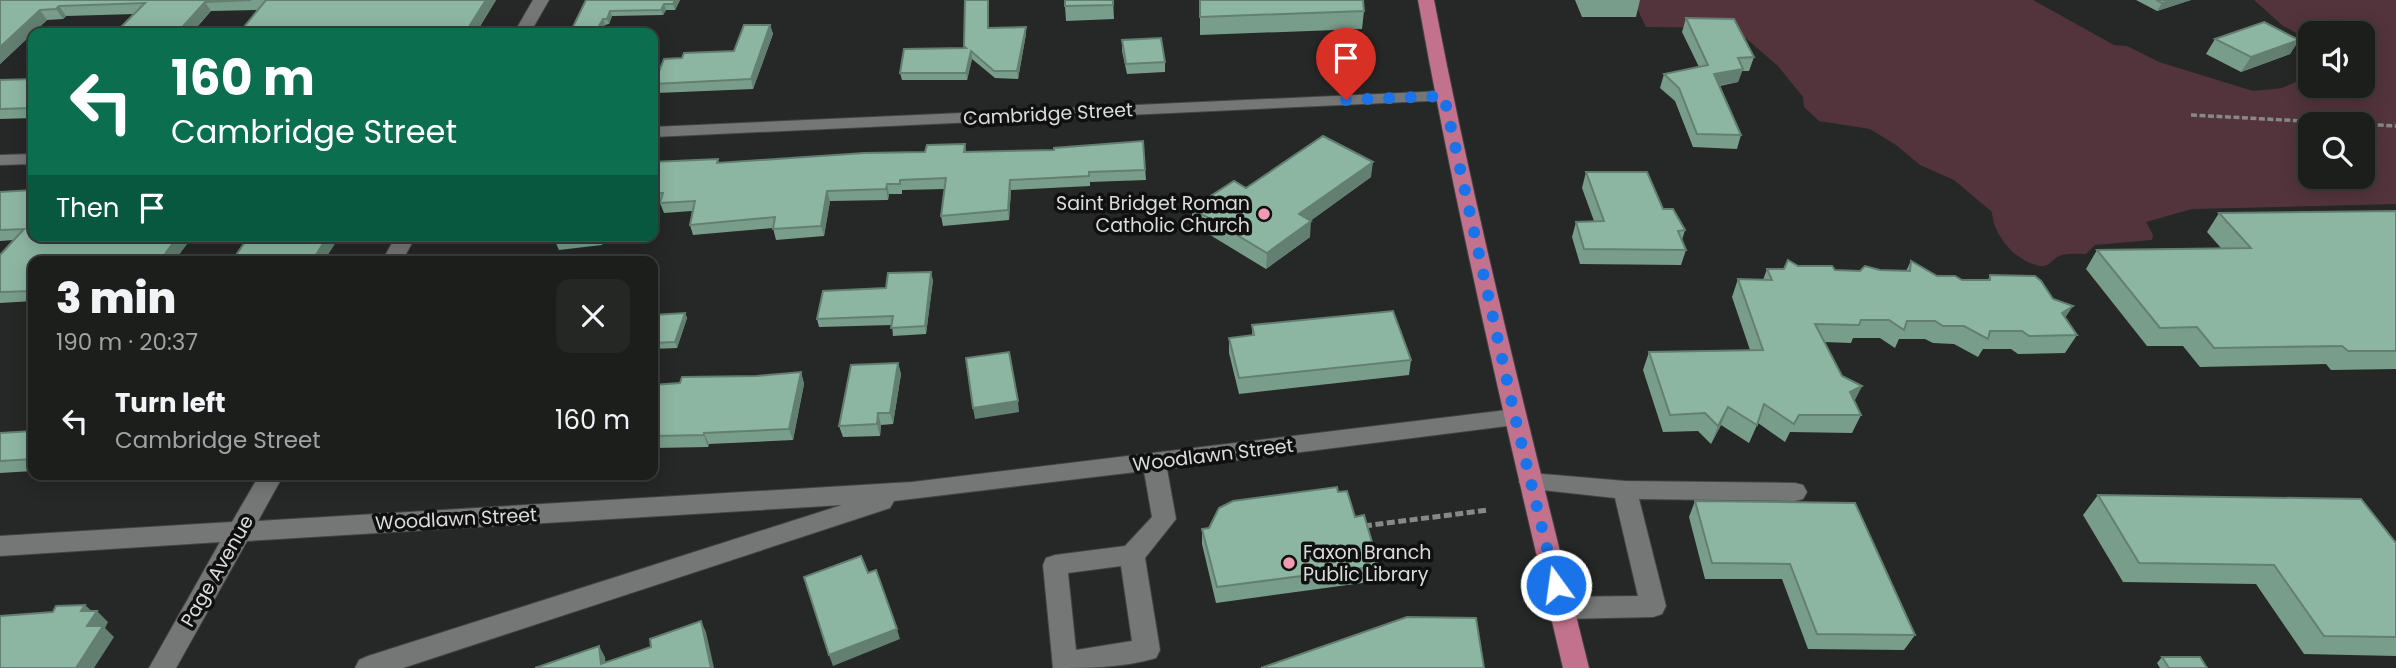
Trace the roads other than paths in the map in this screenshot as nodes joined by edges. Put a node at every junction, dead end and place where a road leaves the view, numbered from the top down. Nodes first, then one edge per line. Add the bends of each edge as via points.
1 (541, 0) edge
2 (1426, 0) edge
3 (525, 28) edge
4 (1444, 96) junction
5 (658, 132) edge
6 (28, 159) edge
7 (0, 160) edge
8 (1515, 417) junction
9 (1154, 463) junction
10 (269, 480) edge
11 (1531, 482) junction
12 (1625, 490) junction
13 (912, 491) junction
14 (1796, 492) dead end
15 (240, 532) junction
16 (0, 546) edge
17 (1132, 555) junction
18 (1561, 608) junction
19 (162, 668) edge
20 (368, 668) edge
21 (1576, 668) edge

1 - 3 street
2 - 4 main road
4 - 5 street, Cambridge Street
4 - 8 main road
6 - 7 street
8 - 9 street, Woodlawn Street
8 - 11 main road
9 - 13 street, Woodlawn Street
9 - 17 street via 1164,519
10 - 15 street, Page Avenue
11 - 12 street
11 - 18 main road
12 - 14 street
12 - 18 street via 1653,606
13 - 15 street, Woodlawn Street
13 - 20 street, Woodlawn Street
15 - 16 street, Woodlawn Street
15 - 19 street, Page Avenue
17 - 17 street via 1055,565 1064,663 1147,650
18 - 21 main road

